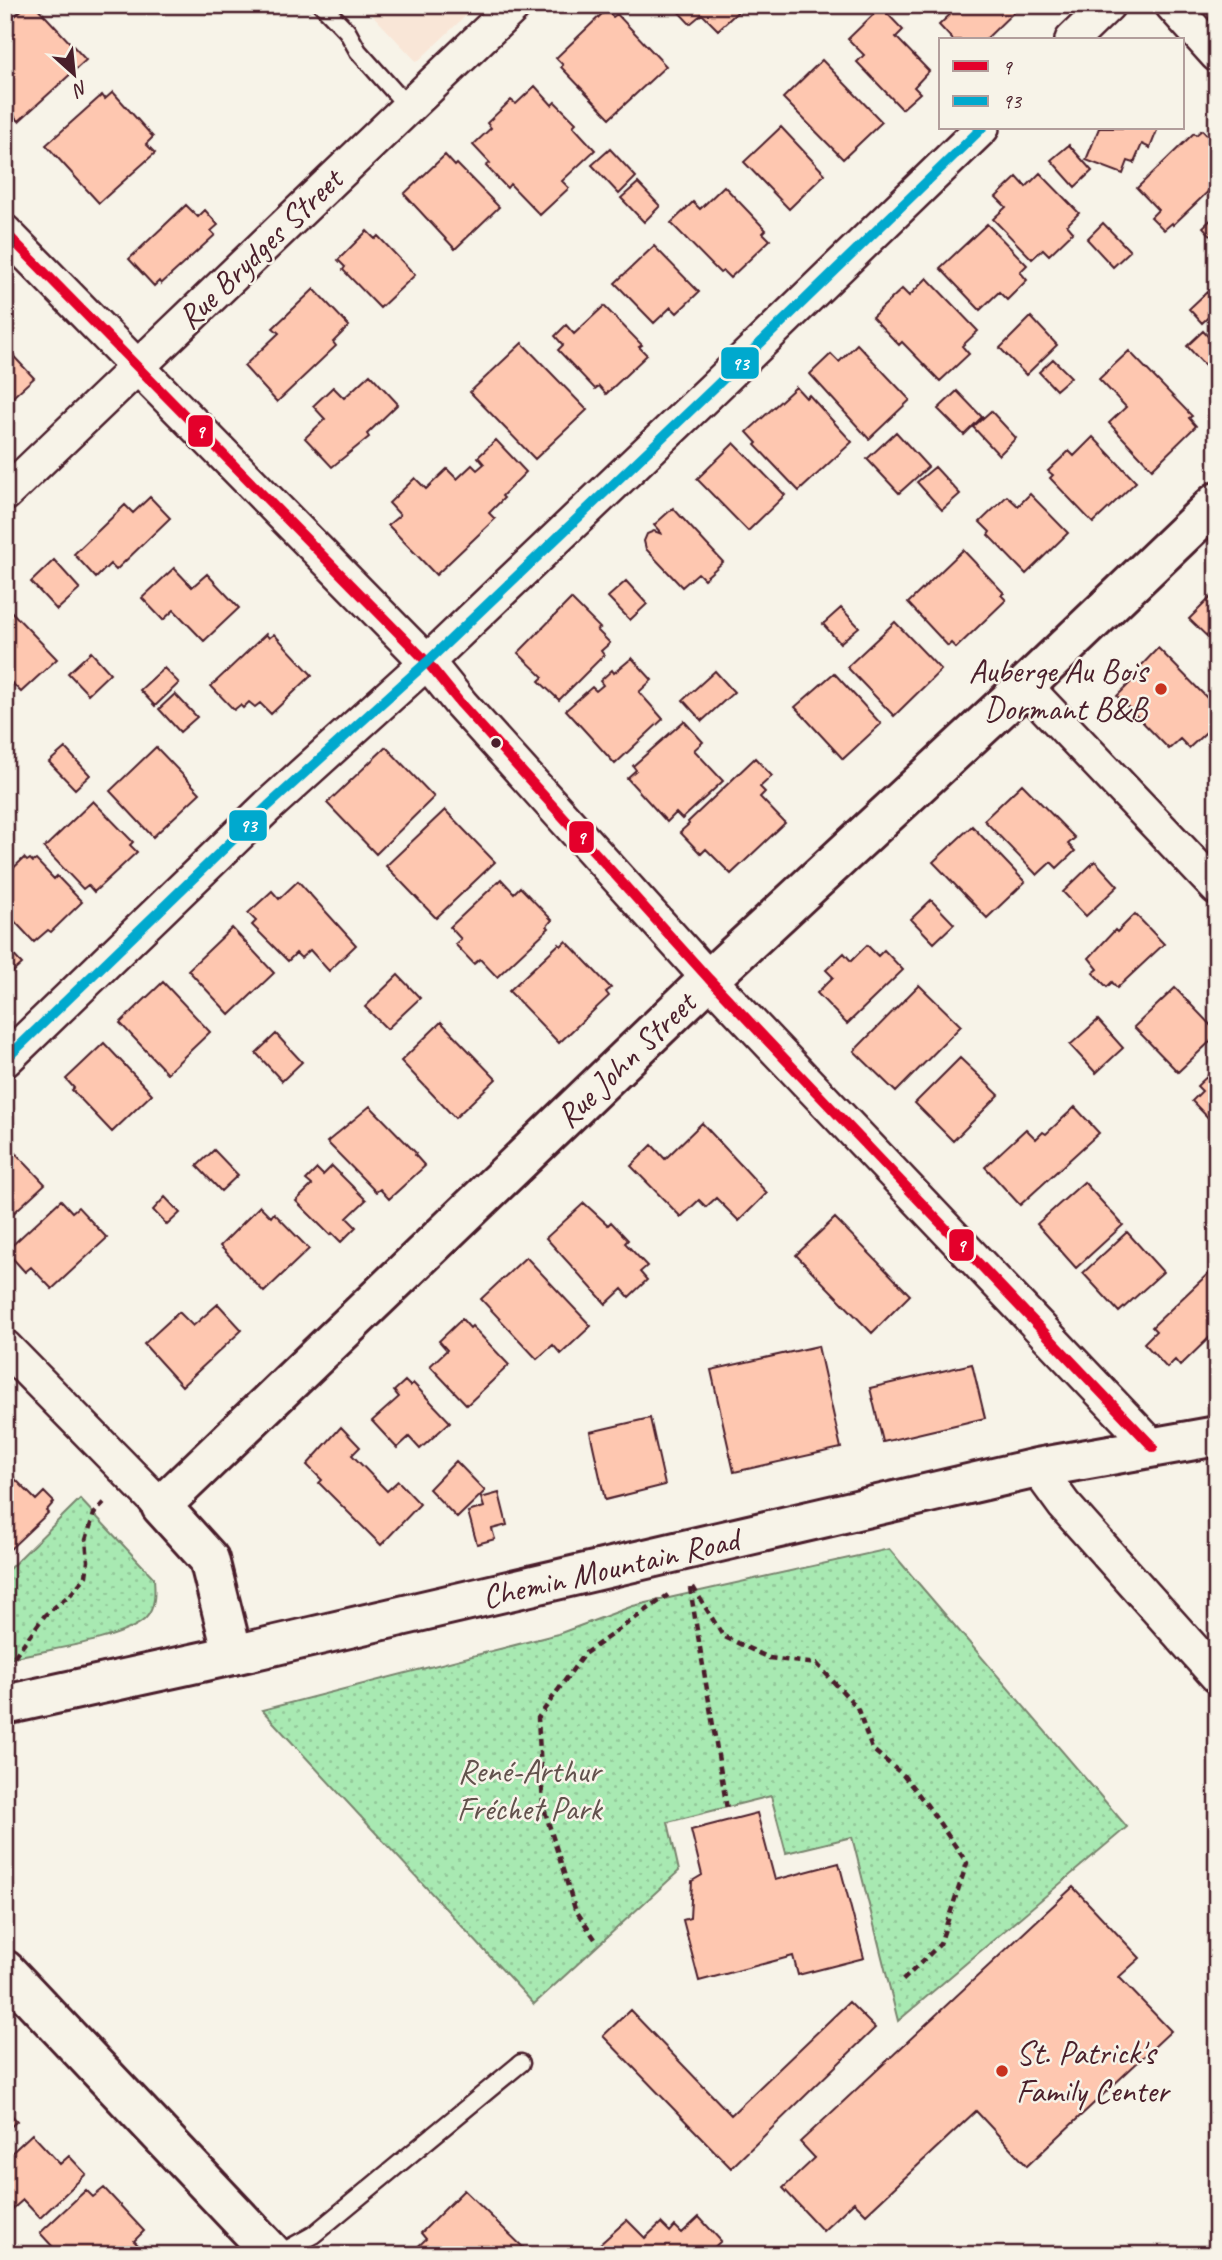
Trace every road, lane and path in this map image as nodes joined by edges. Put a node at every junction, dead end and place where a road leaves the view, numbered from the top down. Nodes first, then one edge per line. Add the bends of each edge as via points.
1 (322, 5) edge
2 (515, 5) edge
3 (1108, 5) edge
4 (1172, 5) edge
5 (1074, 38) edge
6 (1217, 55) edge
7 (407, 106) junction
8 (980, 130) edge
9 (5, 232) edge
10 (136, 366) junction
11 (5, 494) edge
12 (1217, 502) edge
13 (427, 662) junction
14 (1025, 686) junction
15 (1217, 888) edge
16 (709, 979) junction
17 (5, 1060) edge
18 (5, 1347) edge
19 (1217, 1436) edge
20 (1153, 1447) junction
21 (1037, 1468) junction
22 (106, 1501) dead end
23 (161, 1506) junction
24 (678, 1587) dead end
25 (233, 1656) junction
26 (7, 1666) edge
27 (1217, 1676) edge
28 (53, 1694) junction
29 (5, 1705) edge
30 (5, 1735) edge
31 (727, 1810) dead end
32 (595, 1939) dead end
33 (5, 1970) edge
34 (899, 1984) dead end
35 (521, 2063) dead end
36 (276, 2255) edge

1 - 7 lane
2 - 7 street, Rue Brydges Street
3 - 5 street
4 - 6 street
7 - 10 street, Rue Brydges Street
8 - 13 street
9 - 10 street
10 - 11 street, Rue Brydges Street
10 - 13 street
12 - 14 street, Rue John Street
13 - 16 street
13 - 17 street via 268,806
14 - 15 street
14 - 16 street, Rue John Street
16 - 20 street
16 - 23 street, Rue John Street
18 - 23 street
19 - 20 street, Chemin Mountain Road
20 - 21 street, Chemin Mountain Road
21 - 25 street, Chemin Mountain Road
21 - 27 street via 1064,1505
22 - 26 path via 94,1514 86,1540 86,1576 46,1615
23 - 25 street via 209,1559
24 - 32 path via 584,1654 538,1718 543,1805 575,1909
25 - 28 street, Chemin Mountain Road
28 - 29 street, Chemin Mountain Road
28 - 30 street
31 - 34 path via 689,1580 723,1636 769,1658 817,1664 857,1707 872,1749 911,1785 967,1863 940,1944
33 - 36 street
35 - 36 lane via 313,2235

